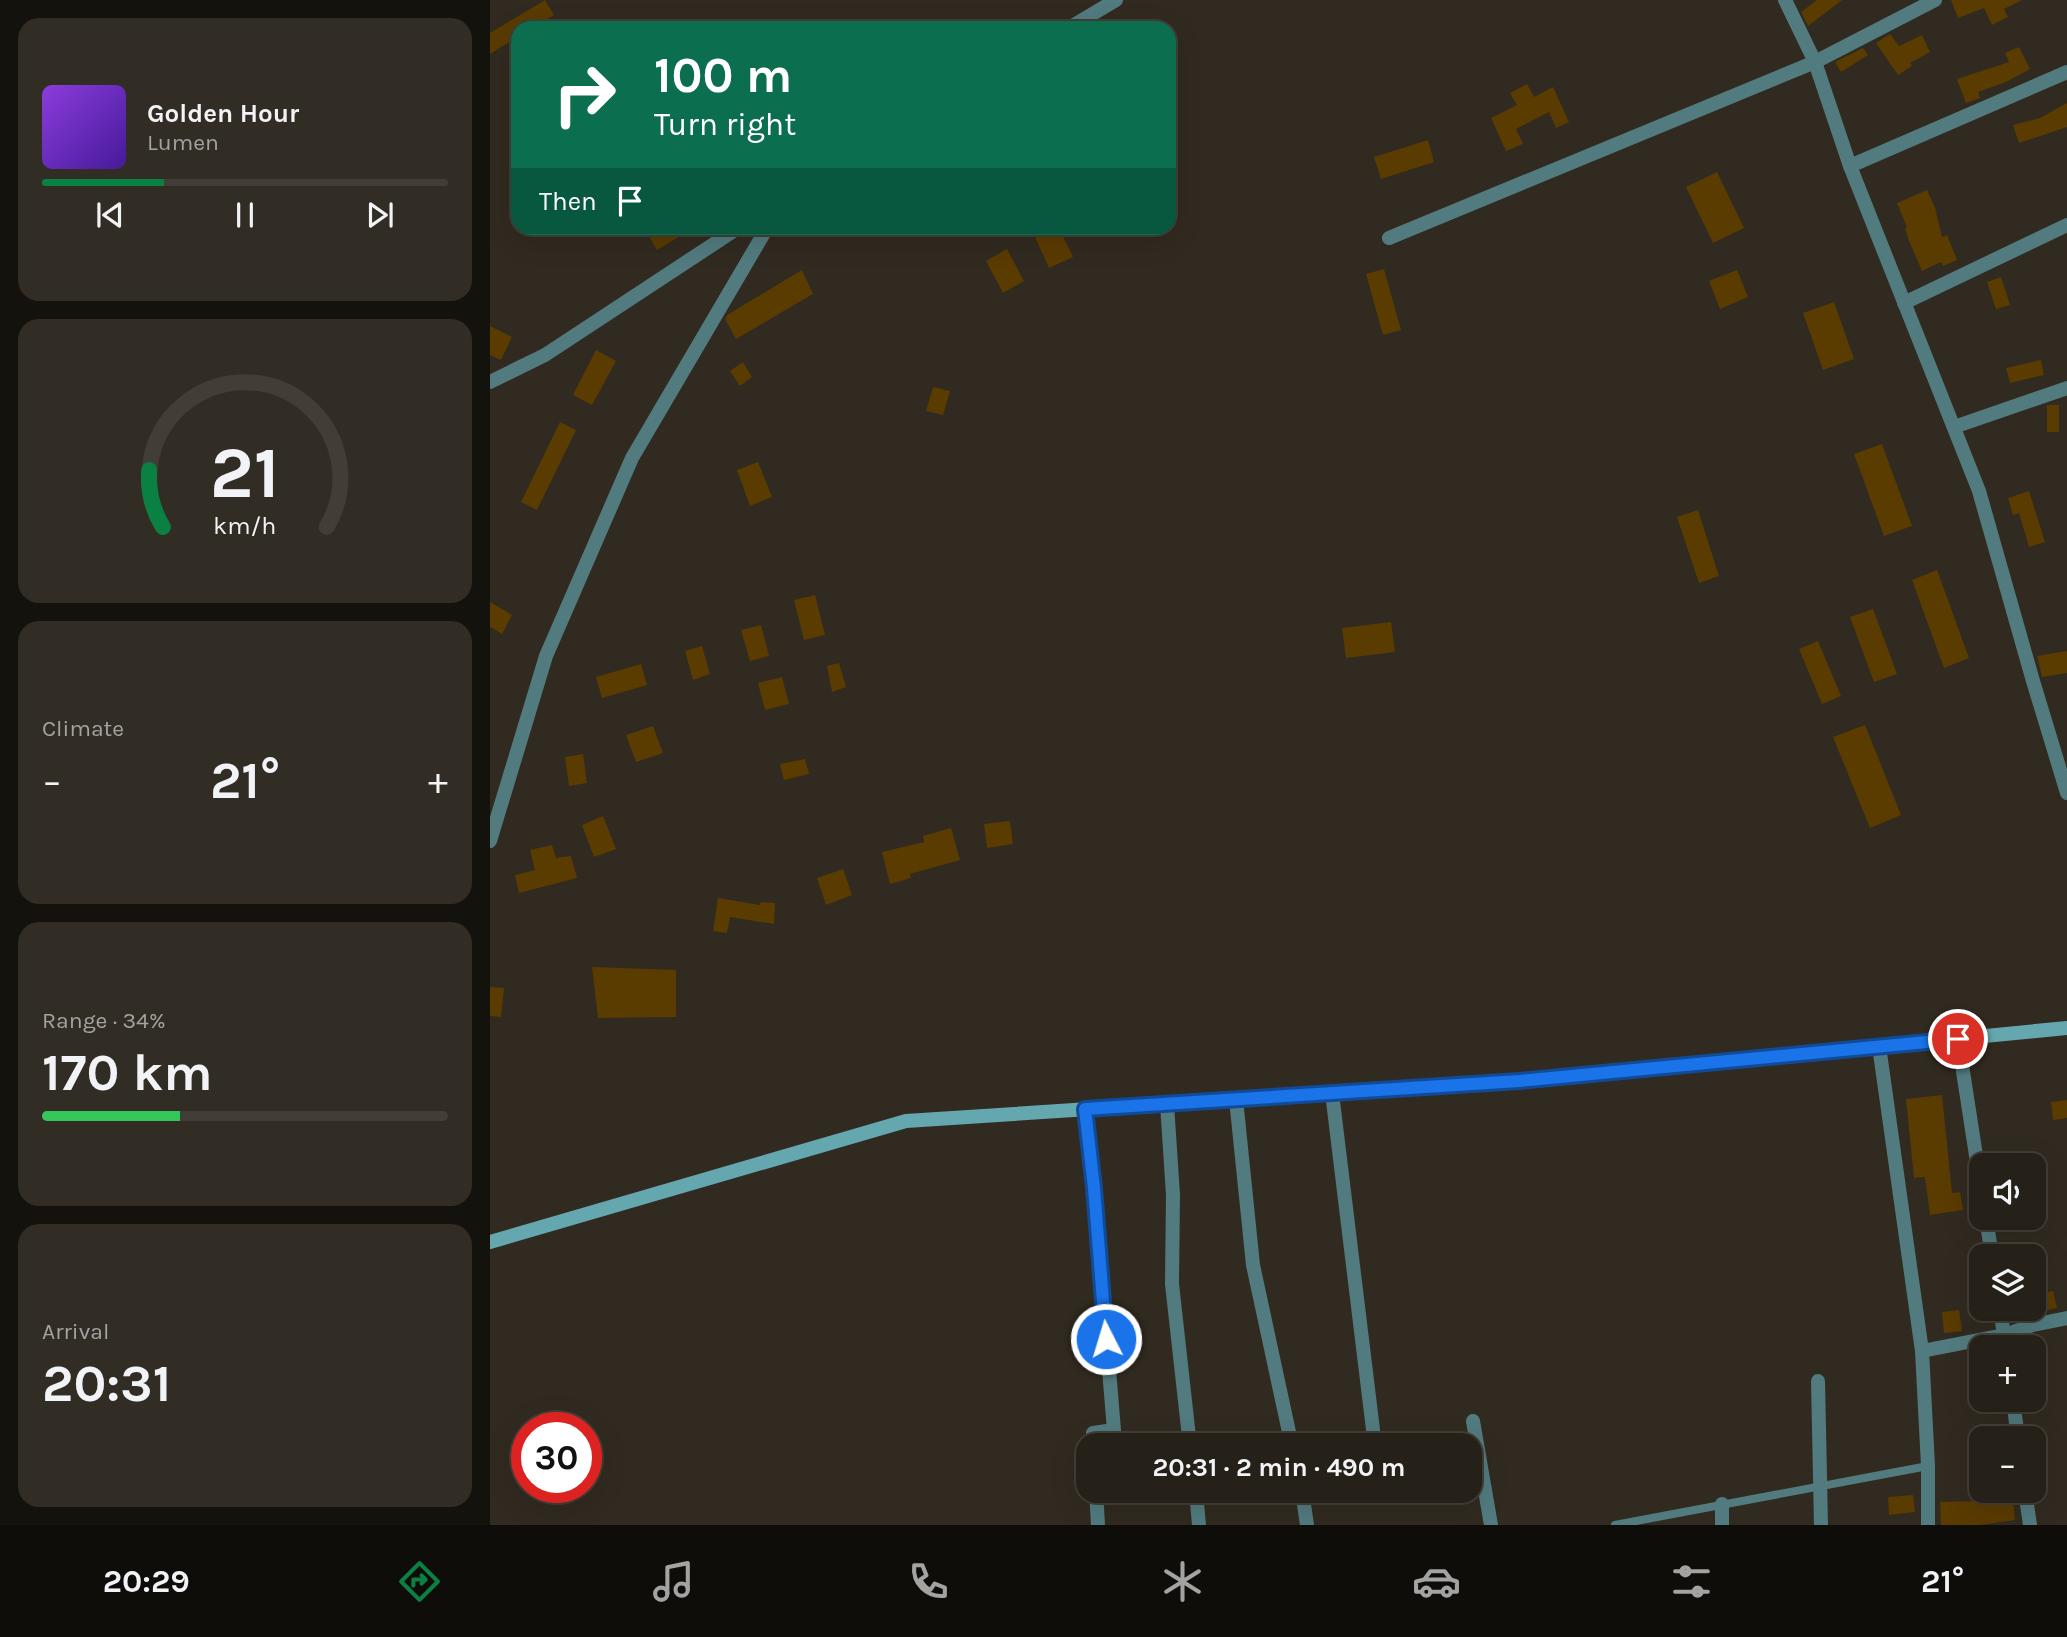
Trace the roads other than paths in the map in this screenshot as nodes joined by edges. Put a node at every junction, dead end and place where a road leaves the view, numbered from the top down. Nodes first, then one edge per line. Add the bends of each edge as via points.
1 (1116, 0) edge
2 (1785, 0) edge
3 (1935, 0) edge
4 (1081, 21) edge
5 (1815, 62) junction
6 (2067, 72) edge
7 (1850, 166) junction
8 (2067, 225) edge
9 (727, 235) edge
10 (763, 235) edge
11 (1389, 238) dead end
12 (1905, 303) junction
13 (490, 382) edge
14 (2067, 388) edge
15 (1954, 427) junction
16 (2067, 793) edge
17 (490, 841) edge
18 (2067, 1028) edge
19 (1958, 1039) junction
20 (1879, 1046) junction
21 (1332, 1093) junction
22 (1236, 1099) junction
23 (1167, 1104) junction
24 (1085, 1109) junction
25 (1976, 1153) edge
26 (490, 1242) edge
27 (2067, 1318) edge
28 (2016, 1335) edge
29 (1969, 1345) edge
30 (1922, 1351) junction
31 (1818, 1381) dead end
32 (1472, 1421) dead end
33 (1093, 1433) edge
34 (1189, 1433) edge
35 (1289, 1433) edge
36 (1374, 1433) edge
37 (1928, 1466) junction
38 (1819, 1486) junction
39 (1097, 1503) edge
40 (1197, 1503) edge
41 (1304, 1503) edge
42 (2027, 1503) edge
43 (1721, 1504) junction
44 (1098, 1525) edge
45 (1199, 1525) edge
46 (1307, 1525) edge
47 (1491, 1525) edge
48 (1615, 1525) edge
49 (1722, 1525) edge
50 (1821, 1525) edge
51 (1928, 1525) edge
52 (2030, 1525) edge

1 - 4 street
2 - 5 street
3 - 5 street
5 - 7 street
5 - 11 street
6 - 7 street
7 - 12 street
8 - 12 street
9 - 13 street via 545,355
10 - 17 street via 632,458 546,656
12 - 15 street
14 - 15 street
15 - 16 street via 1979,491
18 - 19 street
19 - 20 street
19 - 25 street
20 - 21 street via 1519,1081
20 - 30 street
21 - 22 street
21 - 36 street
22 - 23 street
22 - 35 street via 1253,1265
23 - 24 street
23 - 34 street via 1172,1283
24 - 26 street via 906,1121
24 - 33 street via 1114,1430
27 - 28 street via 2033,1325
29 - 30 street
30 - 37 street
31 - 38 street
32 - 47 street
37 - 38 lane
37 - 51 street
38 - 43 lane
38 - 50 street
39 - 44 street
40 - 45 street
41 - 46 street
42 - 52 street
43 - 48 lane
43 - 49 street

